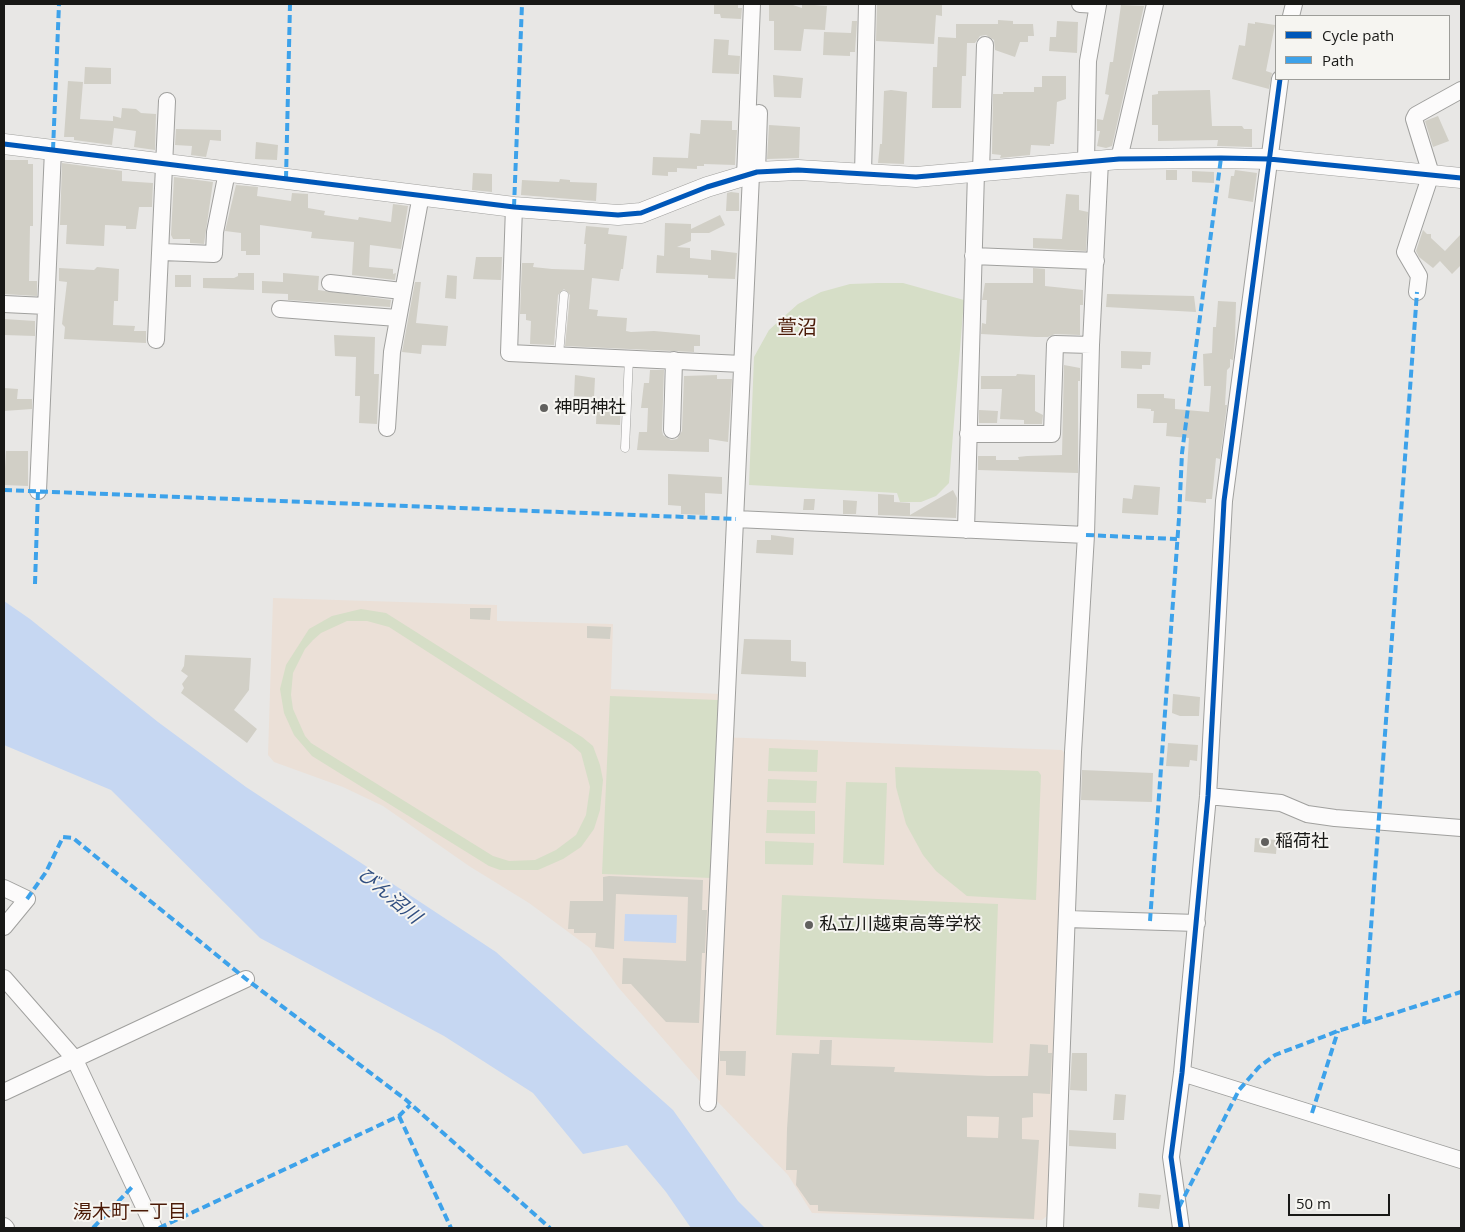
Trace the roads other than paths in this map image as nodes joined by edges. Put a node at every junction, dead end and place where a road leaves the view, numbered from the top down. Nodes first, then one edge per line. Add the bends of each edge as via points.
1 (867, 4) edge
2 (1080, 4) edge
3 (1155, 4) edge
4 (757, 10) edge
5 (985, 45) dead end
6 (1280, 80) edge
7 (1461, 90) edge
8 (167, 101) dead end
9 (4, 144) edge
10 (53, 150) junction
11 (1269, 159) junction
12 (1102, 161) junction
13 (165, 164) junction
14 (978, 171) junction
15 (226, 172) junction
16 (751, 174) junction
17 (862, 174) junction
18 (1431, 174) junction
19 (1461, 178) edge
20 (421, 195) junction
21 (514, 207) junction
22 (162, 252) junction
23 (973, 256) junction
24 (1096, 261) junction
25 (330, 284) dead end
26 (402, 291) junction
27 (1417, 292) dead end
28 (564, 295) dead end
29 (4, 304) edge
30 (46, 306) junction
31 (280, 309) dead end
32 (397, 318) junction
33 (156, 340) dead end
34 (1090, 345) junction
35 (559, 356) junction
36 (629, 358) junction
37 (674, 360) junction
38 (742, 364) junction
39 (387, 428) dead end
40 (672, 430) dead end
41 (968, 434) junction
42 (625, 448) dead end
43 (38, 491) dead end
44 (736, 519) junction
45 (966, 530) junction
46 (1086, 535) junction
47 (1208, 796) junction
48 (1461, 828) edge
49 (4, 888) edge
50 (1067, 919) junction
51 (1197, 923) junction
52 (4, 927) edge
53 (4, 978) edge
54 (246, 979) dead end
55 (74, 1058) junction
56 (1182, 1073) junction
57 (4, 1092) edge
58 (708, 1103) dead end
59 (1461, 1160) edge
60 (154, 1228) edge
61 (1055, 1228) edge
62 (1181, 1228) edge

1 - 17 street
2 - 12 street via 1098,5 1088,61
3 - 12 street
4 - 16 street
5 - 14 street
6 - 11 street
7 - 18 street via 1416,114 1414,119
8 - 13 street
9 - 10 street
10 - 13 street
10 - 30 street
11 - 12 street
11 - 18 street
11 - 47 street via 1224,501
12 - 14 street
12 - 24 street
13 - 15 street
13 - 22 street
14 - 17 street via 916,177
14 - 23 street
15 - 20 street
15 - 22 street via 214,254
16 - 17 street via 798,170
16 - 21 street via 629,215
16 - 38 street
18 - 19 street
18 - 27 street via 1404,252 1419,276
20 - 21 street
20 - 26 street
21 - 35 street via 509,354
22 - 33 street
23 - 24 street
23 - 41 street
24 - 34 street
25 - 26 street
26 - 32 street
28 - 35 lane
29 - 30 street
30 - 43 street
31 - 32 street
32 - 39 street
34 - 41 street via 1055,344 1052,434
34 - 46 street
35 - 36 street
36 - 37 street
36 - 42 lane
37 - 38 street
37 - 40 street
38 - 44 street
41 - 45 street
44 - 45 street
44 - 58 street
45 - 46 street
46 - 50 street
47 - 48 street via 1281,802 1307,814 1335,818
47 - 51 street
49 - 52 street via 27,899
50 - 51 street
50 - 61 street
51 - 56 street
53 - 55 street
54 - 55 street
55 - 57 street
55 - 60 street
56 - 59 street
56 - 62 street via 1171,1157

